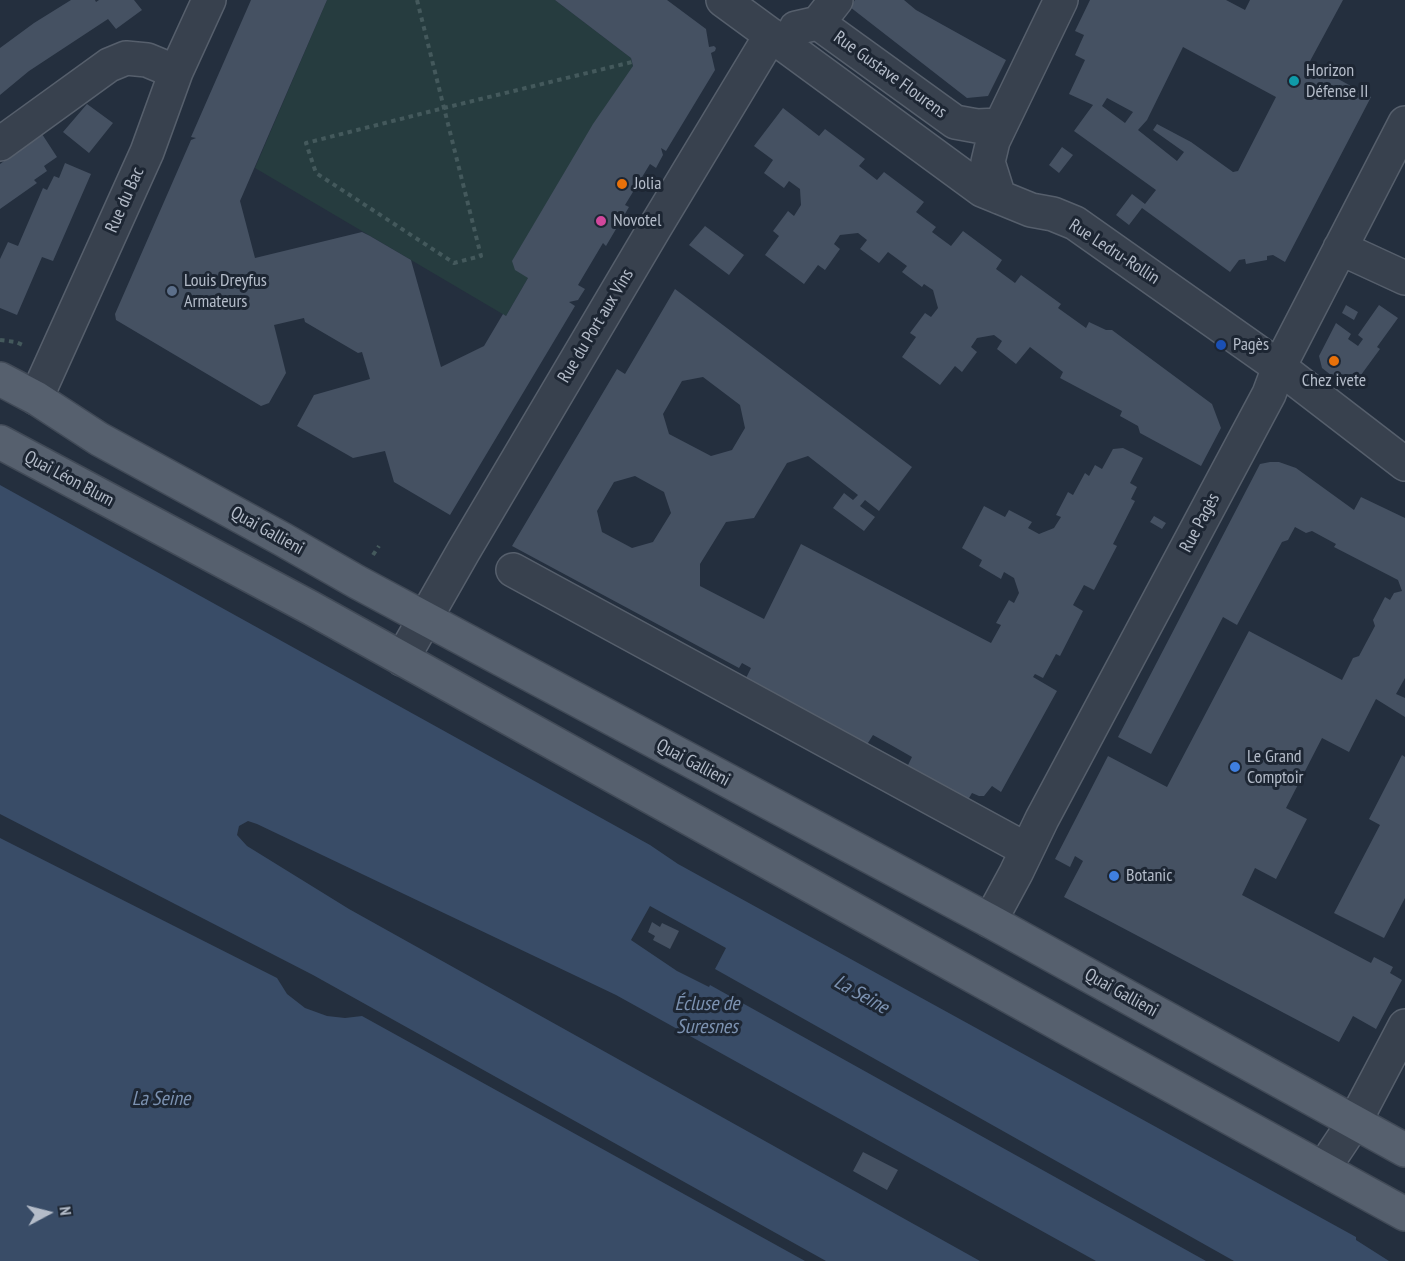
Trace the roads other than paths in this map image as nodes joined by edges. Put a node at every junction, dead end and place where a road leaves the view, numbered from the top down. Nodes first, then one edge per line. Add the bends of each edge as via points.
1 (209, 0) edge
2 (723, 0) edge
3 (1061, 0) edge
4 (827, 11) edge
5 (771, 35) junction
6 (176, 72) junction
7 (1405, 123) edge
8 (999, 125) junction
9 (0, 144) edge
10 (999, 197) junction
11 (1340, 248) junction
12 (1405, 278) edge
13 (1279, 368) junction
14 (0, 379) edge
15 (36, 398) junction
16 (0, 442) edge
17 (1405, 464) edge
18 (513, 570) dead end
19 (425, 619) junction
20 (402, 659) junction
21 (1022, 862) junction
22 (990, 921) junction
23 (1405, 1026) edge
24 (1355, 1121) junction
25 (1405, 1150) edge
26 (1325, 1170) junction
27 (1405, 1214) edge

1 - 6 street, Rue du Bac
2 - 5 street, Rue Ledru-Rollin
3 - 8 street
4 - 5 street
4 - 8 street, Rue Gustave Flourens via 955,122
5 - 10 street, Rue Ledru-Rollin via 982,190
5 - 19 street, Rue du Port aux Vins
6 - 9 street via 147,60 126,58 109,65
6 - 15 street, Rue du Bac via 147,152
7 - 11 street, Rue Pagès
8 - 10 street via 988,162
10 - 13 street, Rue Ledru-Rollin via 1075,223
11 - 12 street
11 - 13 street, Rue Pagès
13 - 17 street, Rue Ledru-Rollin
13 - 21 street, Rue Pagès via 1269,394
14 - 15 main road
15 - 19 main road, Quai Gallieni via 99,439
16 - 20 main road, Quai Léon Blum
18 - 21 street
19 - 20 street, Rue du Port aux Vins
19 - 22 main road, Quai Gallieni
20 - 26 main road
21 - 22 street, Rue Pagès
22 - 24 main road, Quai Gallieni
23 - 24 street
24 - 25 main road, Quai Gallieni
24 - 26 street
26 - 27 main road

